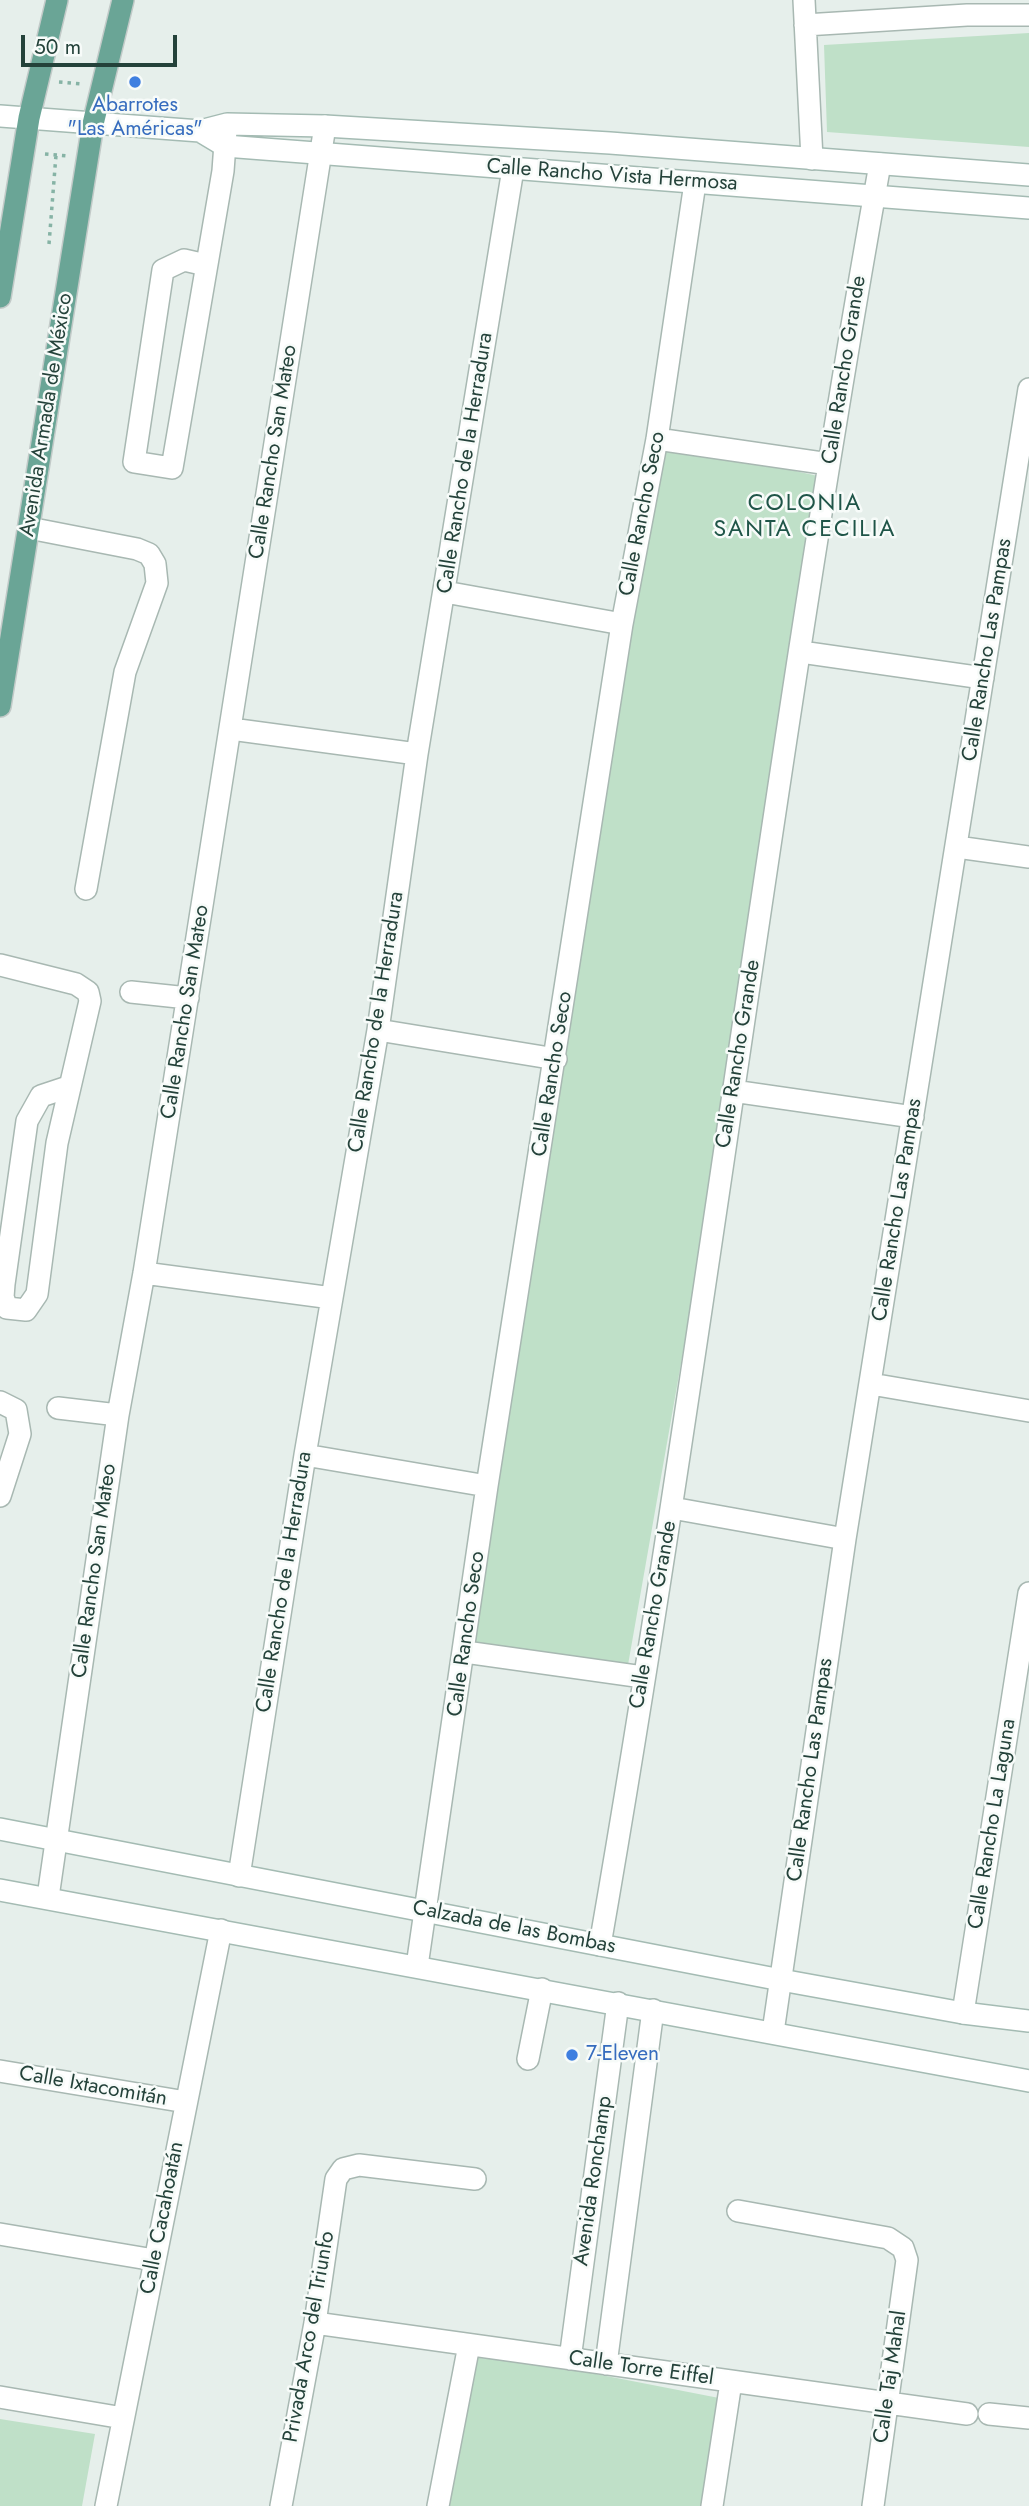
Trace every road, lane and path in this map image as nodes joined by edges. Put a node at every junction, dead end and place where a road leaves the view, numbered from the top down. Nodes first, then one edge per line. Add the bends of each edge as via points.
1 (57, 0) edge
2 (123, 0) edge
3 (804, 0) edge
4 (967, 8) edge
5 (1029, 15) edge
6 (805, 25) junction
7 (38, 80) junction
8 (102, 85) junction
9 (0, 116) edge
10 (29, 118) junction
11 (93, 124) junction
12 (227, 124) junction
13 (325, 126) junction
14 (200, 131) junction
15 (610, 143) junction
16 (225, 146) junction
17 (24, 152) junction
18 (321, 154) junction
19 (56, 155) junction
20 (88, 158) junction
21 (812, 159) junction
22 (880, 164) junction
23 (513, 169) junction
24 (607, 176) junction
25 (1029, 176) edge
26 (695, 183) junction
27 (874, 197) junction
28 (1029, 208) edge
29 (49, 244) dead end
30 (206, 265) junction
31 (0, 297) edge
32 (1029, 388) edge
33 (657, 439) junction
34 (829, 464) junction
35 (29, 528) junction
36 (445, 592) junction
37 (622, 624) junction
38 (801, 652) junction
39 (983, 678) junction
40 (0, 706) edge
41 (231, 729) junction
42 (417, 754) junction
43 (957, 847) junction
44 (1029, 857) edge
45 (86, 889) dead end
46 (0, 965) edge
47 (131, 992) dead end
48 (188, 998) junction
49 (378, 1030) junction
50 (556, 1059) junction
51 (68, 1087) junction
52 (733, 1091) junction
53 (913, 1118) junction
54 (144, 1273) junction
55 (332, 1298) junction
56 (871, 1384) junction
57 (8, 1406) edge
58 (58, 1408) dead end
59 (1029, 1411) edge
60 (118, 1415) junction
61 (305, 1455) junction
62 (487, 1486) junction
63 (0, 1496) edge
64 (672, 1508) junction
65 (845, 1539) junction
66 (1029, 1592) edge
67 (465, 1652) junction
68 (643, 1677) junction
69 (0, 1829) edge
70 (58, 1840) junction
71 (239, 1876) junction
72 (0, 1890) edge
73 (48, 1898) junction
74 (425, 1910) junction
75 (221, 1930) junction
76 (600, 1945) junction
77 (416, 1966) junction
78 (781, 1980) junction
79 (542, 1989) junction
80 (618, 2003) junction
81 (653, 2010) junction
82 (963, 2013) junction
83 (1029, 2021) edge
84 (773, 2032) junction
85 (528, 2059) dead end
86 (0, 2071) edge
87 (1029, 2081) edge
88 (186, 2102) junction
89 (475, 2179) dead end
90 (593, 2190) junction
91 (628, 2195) junction
92 (738, 2211) dead end
93 (0, 2234) edge
94 (154, 2260) junction
95 (314, 2323) junction
96 (469, 2345) junction
97 (570, 2359) junction
98 (606, 2364) junction
99 (731, 2382) junction
100 (0, 2397) edge
101 (887, 2403) junction
102 (967, 2414) dead end
103 (989, 2414) dead end
104 (123, 2418) junction
105 (1029, 2418) edge
106 (106, 2506) edge
107 (281, 2506) edge
108 (438, 2506) edge
109 (712, 2506) edge
110 (873, 2506) edge

1 - 7 main road
2 - 8 main road, Avenida Armada de México
3 - 6 street
4 - 5 street
4 - 6 street
6 - 21 street
7 - 8 path
7 - 10 main road
8 - 11 main road, Avenida Armada de México
9 - 10 street, Calle Rancho Vista Hermosa
10 - 11 street, Calle Rancho Vista Hermosa
10 - 17 main road
11 - 14 street, Calle Rancho Vista Hermosa
11 - 20 main road, Avenida Armada de México
12 - 13 street, Calle Rancho Vista Hermosa
12 - 14 street, Calle Rancho Vista Hermosa
12 - 16 street
13 - 15 street, Calle Rancho Vista Hermosa
13 - 18 street, Calle Rancho San Mateo
14 - 16 street, Calle Rancho Vista Hermosa
15 - 21 street, Calle Rancho Vista Hermosa
15 - 24 street
16 - 18 street, Calle Rancho Vista Hermosa
16 - 30 street
17 - 19 path
17 - 31 main road
18 - 23 street, Calle Rancho Vista Hermosa
18 - 41 street, Calle Rancho San Mateo
19 - 20 path
19 - 29 path
20 - 35 main road, Avenida Armada de México
21 - 22 street, Calle Rancho Vista Hermosa
22 - 25 street, Calle Rancho Vista Hermosa
22 - 27 street, Calle Rancho Grande
23 - 24 street, Calle Rancho Vista Hermosa
23 - 36 street, Calle Rancho de la Herradura
24 - 26 street, Calle Rancho Vista Hermosa
26 - 27 street, Calle Rancho Vista Hermosa
26 - 33 street, Calle Rancho Seco
27 - 28 street, Calle Rancho Vista Hermosa
27 - 34 street, Calle Rancho Grande
30 - 30 street via 172,468 134,462 163,270 184,260
32 - 39 street, Calle Rancho Las Pampas
33 - 34 street
33 - 37 street, Calle Rancho Seco
34 - 38 street, Calle Rancho Grande
35 - 40 main road, Avenida Armada de México
35 - 45 street via 137,549 149,554 155,564 157,583 125,672
36 - 37 street
36 - 42 street, Calle Rancho de la Herradura
37 - 50 street, Calle Rancho Seco
38 - 39 street
38 - 52 street, Calle Rancho Grande
39 - 43 street, Calle Rancho Las Pampas
41 - 42 street
41 - 48 street, Calle Rancho San Mateo
42 - 49 street, Calle Rancho de la Herradura
43 - 44 street
43 - 53 street, Calle Rancho Las Pampas
46 - 51 street via 76,984 88,992 90,1011
47 - 48 street
48 - 54 street, Calle Rancho San Mateo
49 - 50 street
49 - 55 street, Calle Rancho de la Herradura
50 - 62 street, Calle Rancho Seco
51 - 51 street via 37,1294 26,1310 7,1308 4,1284 27,1121 41,1096
52 - 53 street
52 - 64 street, Calle Rancho Grande
53 - 56 street, Calle Rancho Las Pampas
54 - 55 street
54 - 60 street, Calle Rancho San Mateo
55 - 61 street, Calle Rancho de la Herradura
56 - 59 street
56 - 65 street, Calle Rancho Las Pampas
57 - 63 street via 20,1434
58 - 60 street
60 - 70 street, Calle Rancho San Mateo
61 - 62 street
61 - 71 street, Calle Rancho de la Herradura
62 - 67 street, Calle Rancho Seco
64 - 65 street
64 - 68 street, Calle Rancho Grande
65 - 78 street, Calle Rancho Las Pampas
66 - 82 street, Calle Rancho La Laguna
67 - 68 street
67 - 74 street, Calle Rancho Seco
68 - 76 street, Calle Rancho Grande
69 - 70 street, Calzada de las Bombas
70 - 71 street, Calzada de las Bombas
70 - 73 street, Calle Rancho San Mateo
71 - 74 street, Calzada de las Bombas
72 - 73 street
73 - 75 street
74 - 76 street, Calzada de las Bombas
74 - 77 street, Calle Rancho Seco
75 - 77 street
75 - 88 street, Calle Cacahoatán
76 - 78 street, Calzada de las Bombas
77 - 79 street
78 - 82 street, Calzada de las Bombas
78 - 84 street, Calle Rancho Las Pampas
79 - 80 street
79 - 85 street
80 - 81 street
80 - 90 street, Avenida Ronchamp
81 - 84 street
81 - 91 street, Avenida Ronchamp
82 - 83 street, Calzada de las Bombas
84 - 87 street
86 - 88 street, Calle Ixtacomitán
88 - 94 street, Calle Cacahoatán
89 - 95 street, Privada Arco del Triunfo via 359,2165 343,2169 336,2179
90 - 91 street
90 - 97 street, Avenida Ronchamp
91 - 98 street, Avenida Ronchamp
92 - 101 street, Calle Taj Mahal via 888,2238 903,2248 907,2260
93 - 94 street
94 - 104 street, Calle Cacahoatán
95 - 96 street, Calle Torre Eiffel
95 - 107 street, Privada Arco del Triunfo
96 - 97 street, Calle Torre Eiffel
96 - 108 street
97 - 98 street, Calle Torre Eiffel
98 - 99 street, Calle Torre Eiffel
99 - 101 street, Calle Torre Eiffel
99 - 109 street
100 - 104 street
101 - 102 street, Calle Torre Eiffel
101 - 110 street, Calle Taj Mahal
103 - 105 street
104 - 106 street, Calle Cacahoatán

